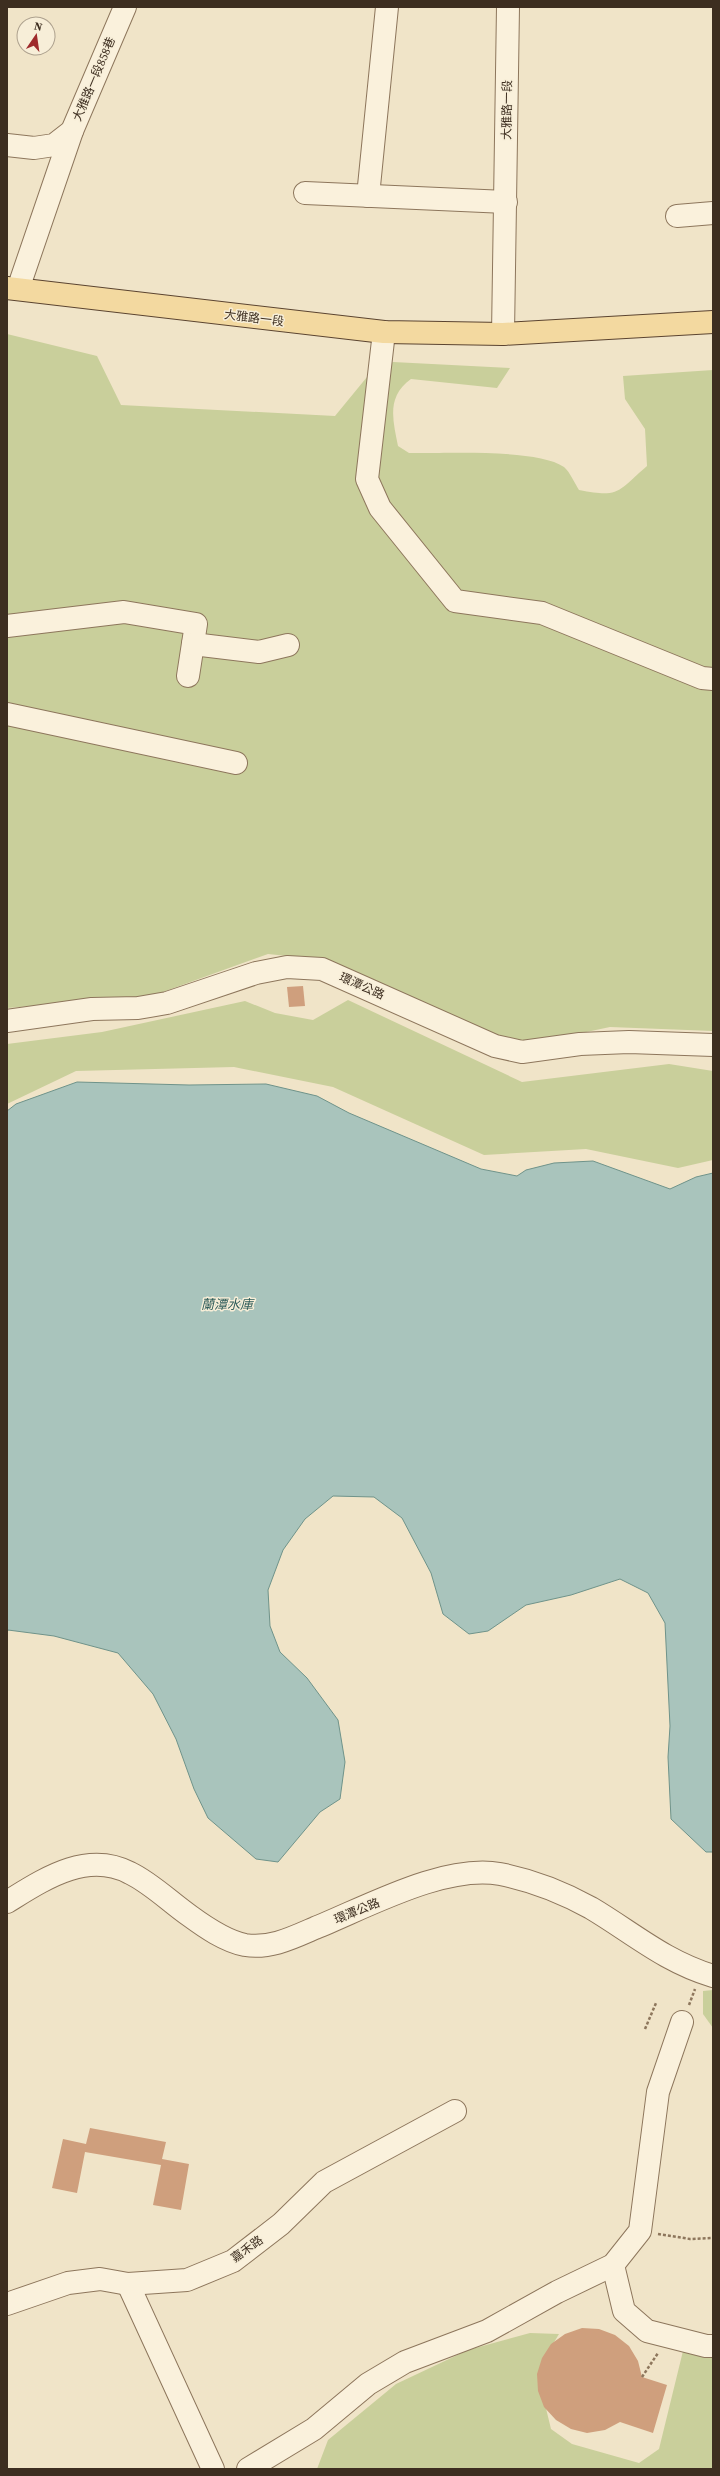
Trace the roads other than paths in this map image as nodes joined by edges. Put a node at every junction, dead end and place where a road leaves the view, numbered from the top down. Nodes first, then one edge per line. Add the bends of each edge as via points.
1 (125, 7) edge
2 (387, 7) edge
3 (508, 7) edge
4 (72, 131) junction
5 (7, 145) edge
6 (305, 193) dead end
7 (368, 196) junction
8 (506, 202) junction
9 (713, 213) edge
10 (677, 216) dead end
11 (12, 289) edge
12 (713, 322) edge
13 (384, 332) junction
14 (503, 334) junction
15 (7, 626) edge
16 (193, 644) junction
17 (288, 645) dead end
18 (188, 676) dead end
19 (713, 680) edge
20 (7, 714) edge
21 (236, 762) dead end
22 (7, 1021) edge
23 (713, 1045) edge
24 (7, 1902) edge
25 (707, 1974) edge
26 (682, 2022) road end
27 (455, 2111) dead end
28 (613, 2265) junction
29 (128, 2284) junction
30 (7, 2304) edge
31 (713, 2346) edge
32 (205, 2466) edge
33 (248, 2469) edge

1 - 4 street, 大雅路一段858巷
2 - 7 street
3 - 8 street, 大雅路一段
4 - 5 street, 大雅路一段858巷 via 54,145 34,148
4 - 11 street
6 - 7 street
7 - 8 street
8 - 14 street, 大雅路一段
9 - 10 street
11 - 13 main road, 大雅路一段
12 - 14 main road, 大雅路一段
13 - 14 main road, 大雅路一段
13 - 19 street via 367,479 380,508 456,601 542,613 702,678
15 - 16 street via 124,612 196,624
16 - 17 street via 259,652
16 - 18 street
20 - 21 street
22 - 23 street, 環潭公路 via 92,1008 138,1008 166,1003 256,973 287,967 322,969 495,1046 522,1052 580,1044 629,1042
24 - 25 street, 環潭公路 via 66,1869 105,1866 129,1872 224,1937 244,1944 275,1945 427,1882 464,1873 500,1874 564,1894 591,1908 672,1961
26 - 28 street via 658,2092 640,2231
27 - 29 street, 嘉禾路 via 324,2182 281,2224 233,2261 187,2280
28 - 31 street via 624,2312 647,2331
28 - 33 street via 557,2292 487,2331 405,2362 368,2384 314,2429
29 - 30 street, 嘉禾路 via 100,2279 68,2282
29 - 32 street

